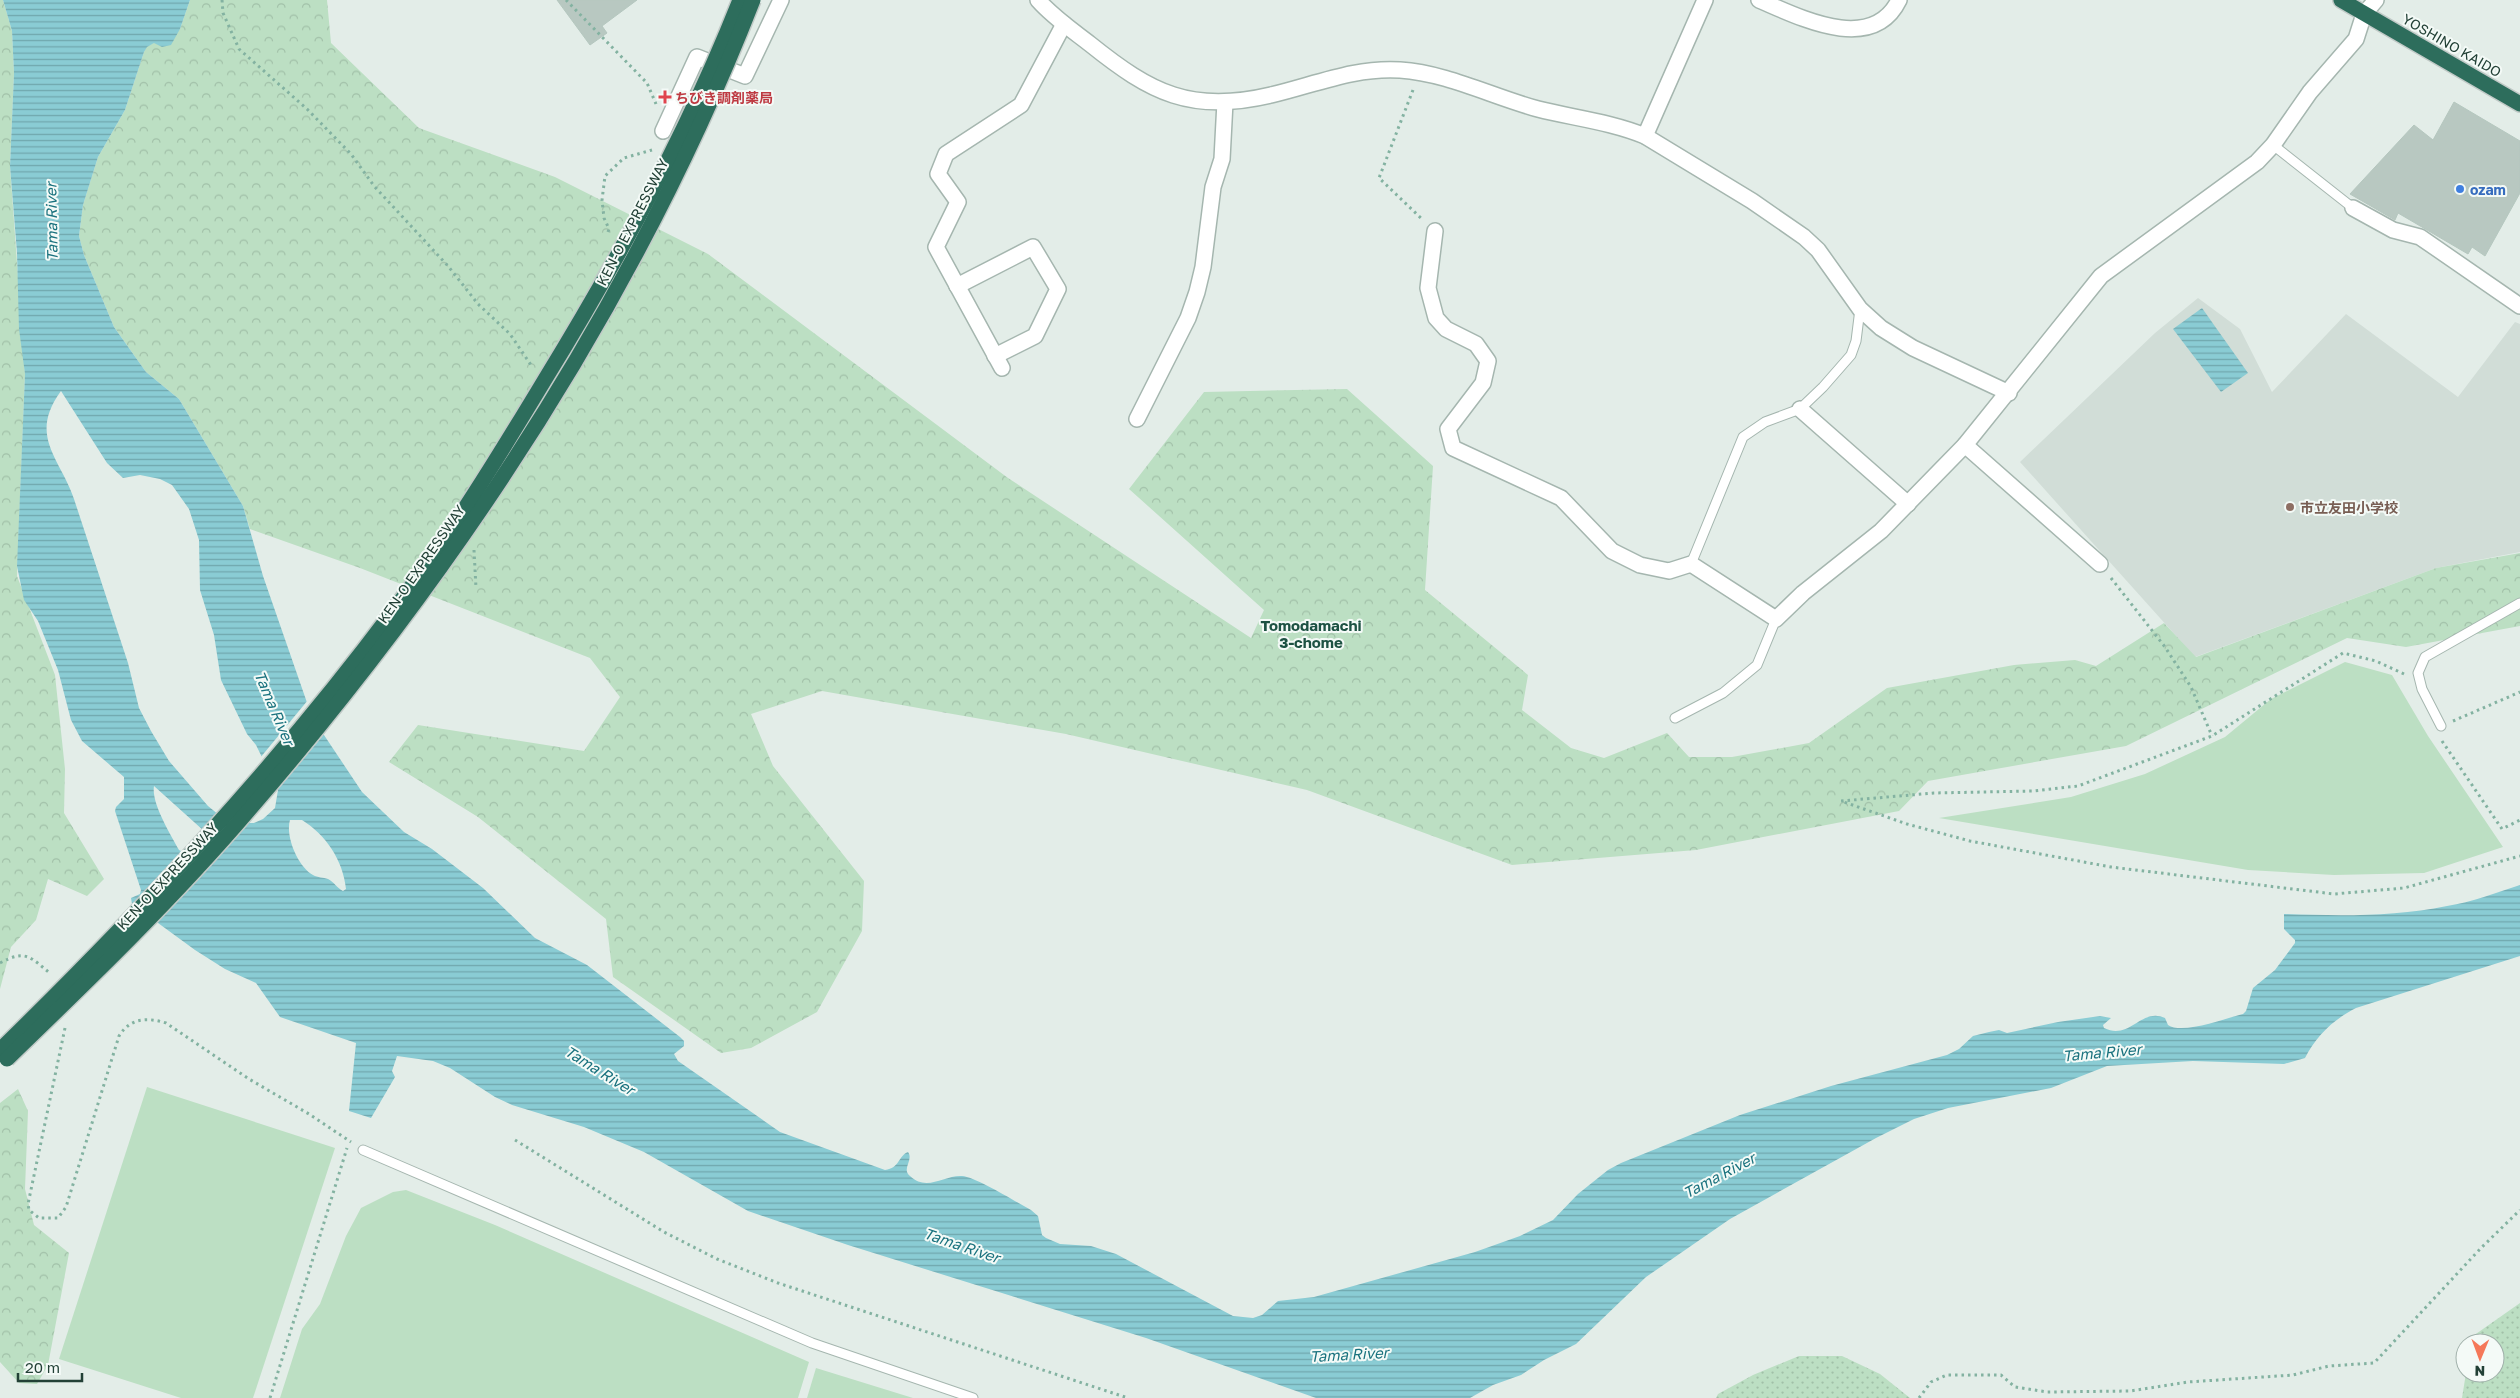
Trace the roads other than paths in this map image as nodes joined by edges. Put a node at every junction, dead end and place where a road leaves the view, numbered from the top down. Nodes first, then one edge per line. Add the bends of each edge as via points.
1 (740, 0) edge
2 (753, 0) edge
3 (781, 0) edge
4 (1038, 0) edge
5 (1705, 0) edge
6 (1759, 0) edge
7 (1899, 0) edge
8 (2341, 0) edge
9 (2376, 0) edge
10 (2364, 14) junction
11 (1064, 24) junction
12 (1225, 102) junction
13 (2520, 104) edge
14 (663, 131) road end
15 (1645, 136) junction
16 (2273, 145) junction
17 (2352, 208) joint
18 (1435, 231) road end
19 (957, 286) junction
20 (2520, 306) edge
21 (1860, 309) junction
22 (2009, 393) junction
23 (1800, 408) junction
24 (1137, 419) dead end
25 (1965, 445) junction
26 (1908, 504) junction
27 (1691, 564) junction
28 (2100, 564) road end
29 (2520, 603) edge
30 (1776, 619) junction
31 (1675, 718) dead end
32 (2441, 726) road end
33 (2, 1058) edge
34 (363, 1150) road end
35 (973, 1398) edge

1 - 33 highway, KEN-O EXPRESSWAY, bridge via 666,166 594,302 501,452 395,609 295,735 171,877
2 - 33 highway, KEN-O EXPRESSWAY, bridge via 704,115 606,308 513,459 405,618 248,812 103,966
3 - 14 street via 745,76 696,57
4 - 11 street
5 - 15 street
6 - 7 street via 1809,22 1836,28 1866,27 1880,22
8 - 10 highway, YOSHINO KAIDO
9 - 10 street
10 - 13 highway, YOSHINO KAIDO
10 - 16 street via 2356,39 2310,92
11 - 12 street via 1141,82 1179,97
11 - 19 street via 1021,105 946,154 938,174 958,202 936,247
12 - 15 street via 1270,95 1355,72 1401,70
12 - 24 street via 1222,159 1213,187 1197,292 1188,318
15 - 21 street via 1804,237 1818,250
16 - 17 lane
16 - 22 street via 2240,177 2101,276
17 - 20 street via 2393,230 2420,237
18 - 27 street via 1428,288 1436,318 1446,329 1476,344 1488,361 1483,383 1448,429 1453,448 1561,498 1612,551 1640,565 1669,571
19 - 19 street via 999,362 1035,336 1058,288 1033,247
21 - 22 street via 1881,328 1913,348
21 - 23 lane via 1852,355
22 - 25 street
23 - 26 street
23 - 27 lane via 1764,422 1744,437
25 - 26 street
25 - 28 street
26 - 30 street via 1881,531 1803,592
27 - 30 street
29 - 32 lane via 2425,657 2418,673 2420,682
30 - 31 lane via 1756,665 1722,693
34 - 35 lane via 812,1342

